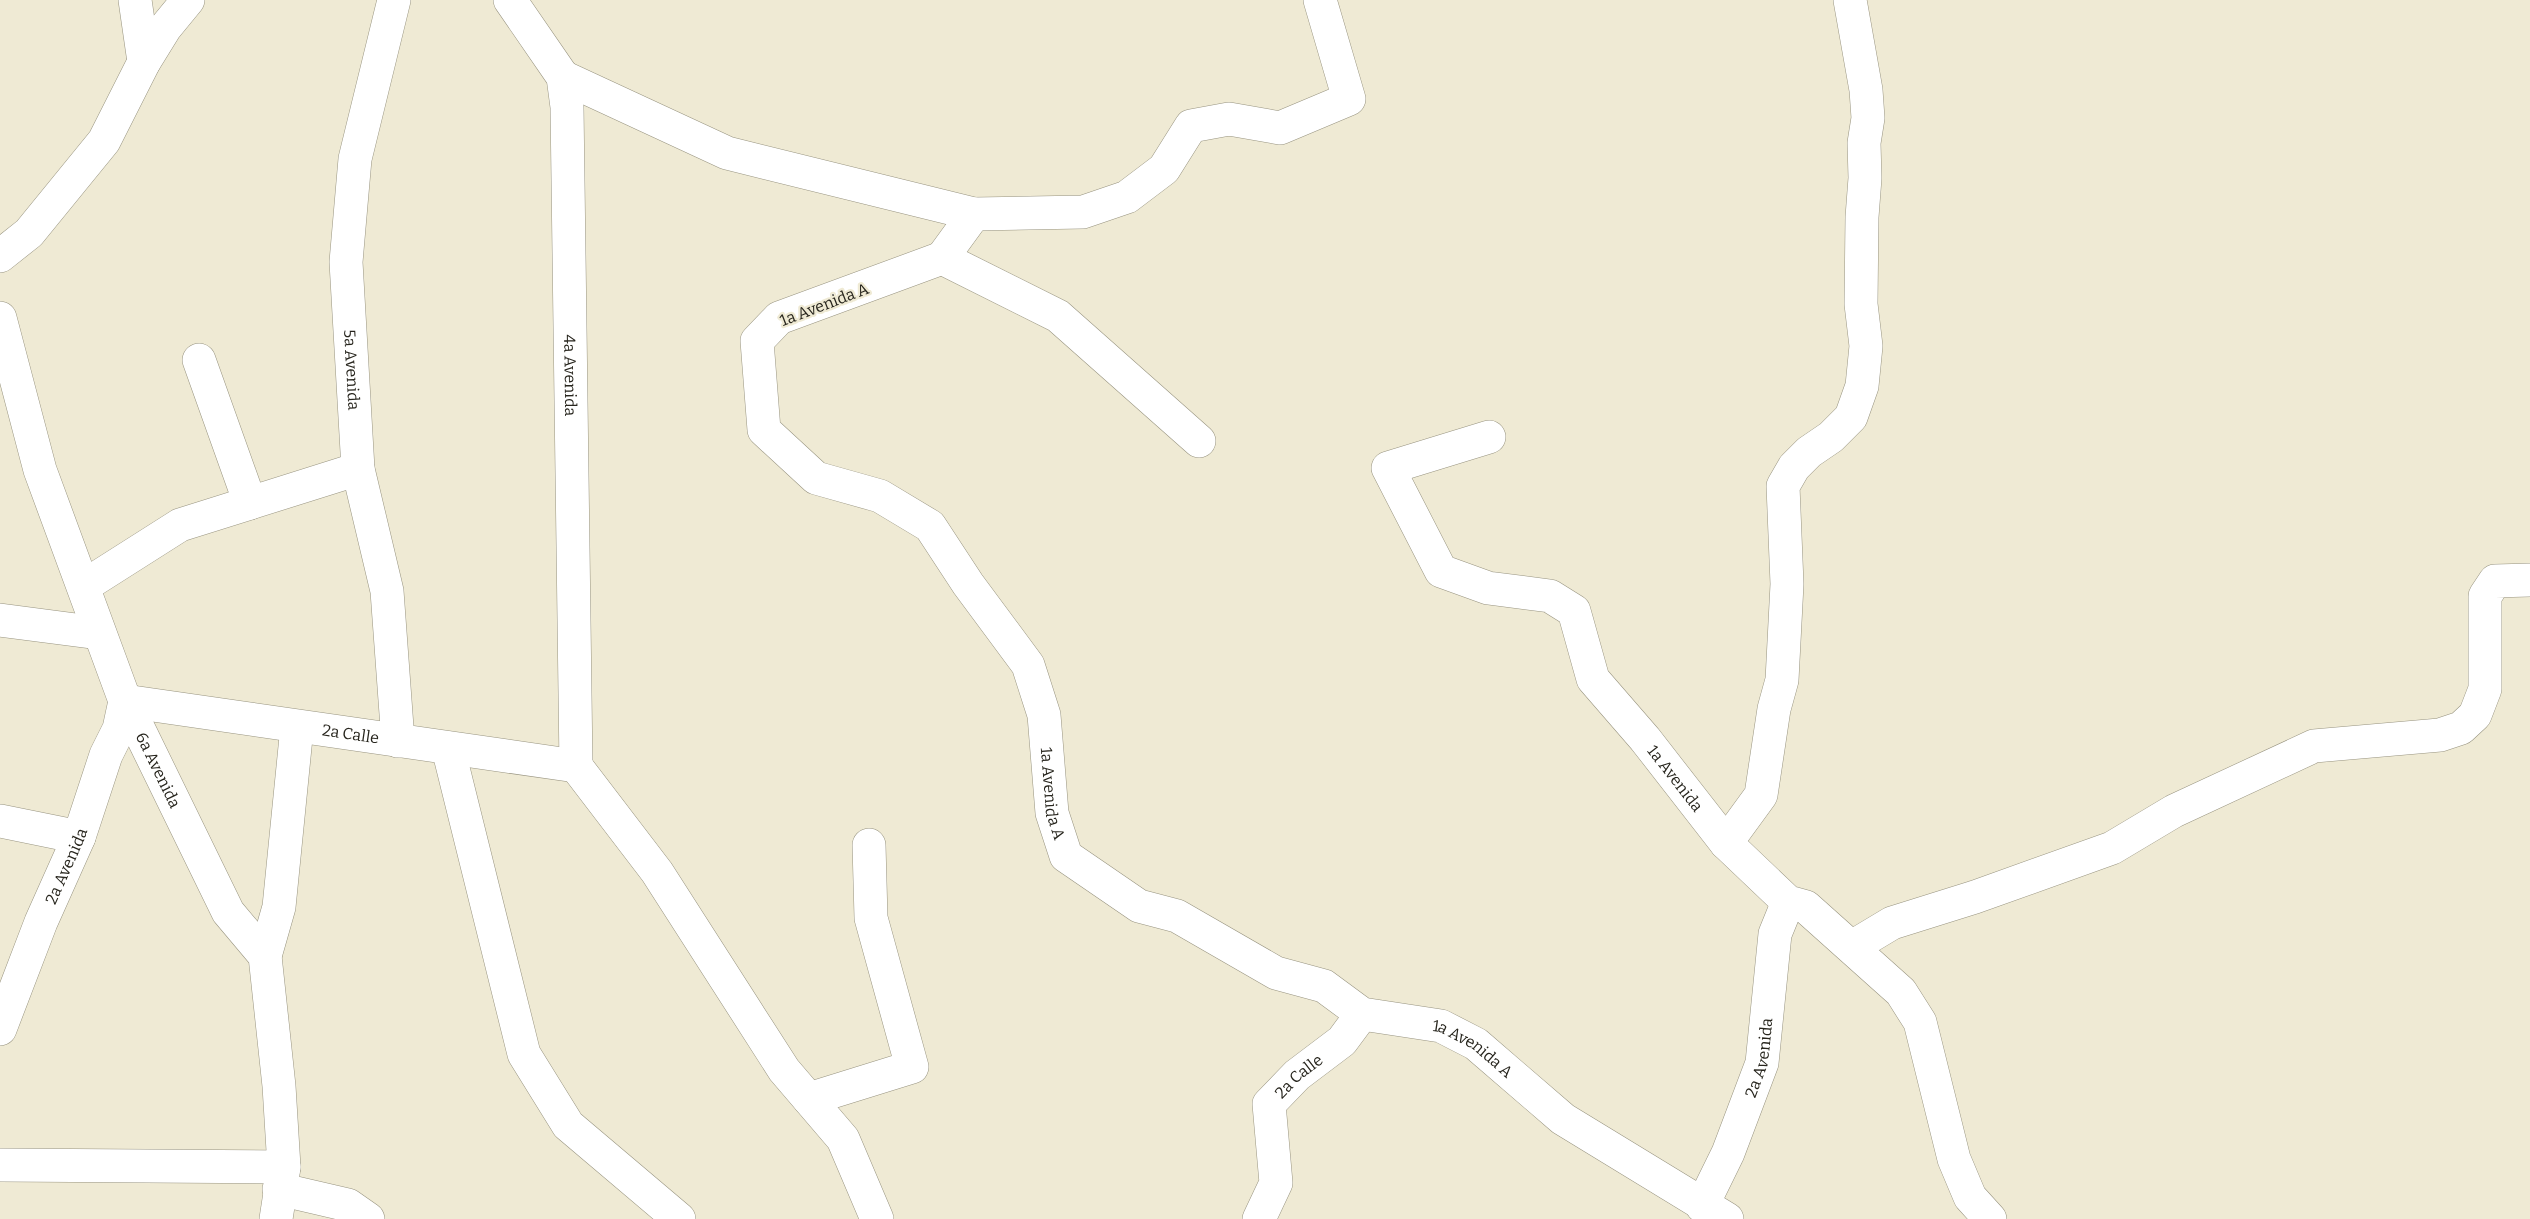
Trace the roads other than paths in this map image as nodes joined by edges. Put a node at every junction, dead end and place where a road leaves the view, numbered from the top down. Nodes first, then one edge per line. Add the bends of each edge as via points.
1 (135, 0) edge
2 (188, 0) edge
3 (394, 0) edge
4 (510, 0) edge
5 (1320, 0) edge
6 (1850, 0) edge
7 (144, 62) junction
8 (562, 77) junction
9 (974, 214) junction
10 (0, 256) edge
11 (942, 258) junction
12 (0, 318) edge
13 (199, 360) dead end
14 (1489, 437) dead end
15 (1199, 441) dead end
16 (358, 469) junction
17 (250, 503) junction
18 (2530, 580) edge
19 (84, 586) junction
20 (0, 620) edge
21 (99, 633) junction
22 (125, 701) junction
23 (297, 727) junction
24 (399, 741) junction
25 (448, 748) junction
26 (576, 766) junction
27 (0, 821) edge
28 (79, 837) junction
29 (1726, 843) junction
30 (869, 845) dead end
31 (1788, 902) junction
32 (1852, 947) junction
33 (265, 956) junction
34 (1362, 1014) junction
35 (0, 1029) edge
36 (809, 1099) junction
37 (0, 1166) edge
38 (280, 1191) edge
39 (1714, 1212) edge
40 (368, 1219) edge
41 (679, 1219) edge
42 (877, 1219) edge
43 (1259, 1219) edge
44 (1990, 1219) edge

1 - 7 street
2 - 7 street
3 - 16 street, 5a Avenida via 355,159 346,262
4 - 8 street, 4a Avenida
5 - 9 street via 1349,99 1280,128 1229,119 1191,126 1164,169 1127,197 1083,212
6 - 29 street via 1868,118 1862,217 1861,304 1866,346 1862,386 1851,417 1794,467 1782,486 1787,584 1782,680 1761,795
7 - 10 street via 104,141 29,233
8 - 9 street via 727,153
8 - 26 street, 4a Avenida via 567,107
9 - 11 street
11 - 15 street via 1058,316
11 - 34 street, 1a Avenida A via 779,318 757,341 764,430 816,478 880,496 930,526 1028,665 1044,715 1052,813 1066,855 1139,906 1177,916 1275,973 1324,986
12 - 19 street, 6a Avenida via 40,470
13 - 17 street
14 - 29 street, 1a Avenida via 1388,468 1441,571 1488,588 1550,597 1574,611 1593,680 1646,739
16 - 17 street
16 - 24 street, 5a Avenida via 387,591
17 - 19 street via 180,525
18 - 32 street via 2495,581 2485,596 2485,688 2475,715 2461,728 2440,735 2314,746 2174,811 2112,848 1893,923
19 - 21 street, 6a Avenida
20 - 21 street
21 - 22 street, 6a Avenida
22 - 23 street, 2a Calle
22 - 28 street, 2a Avenida via 119,729 106,755
22 - 33 street, 6a Avenida via 228,912
23 - 24 street, 2a Calle
23 - 33 street via 279,907
24 - 25 street, 2a Calle
25 - 26 street, 2a Calle
25 - 41 street via 524,1054 568,1125
26 - 36 street via 657,872 784,1070
27 - 28 street
28 - 35 street, 2a Avenida
29 - 31 street, 1a Avenida
30 - 36 street via 871,918 912,1067
31 - 32 street, 1a Avenida via 1806,907
31 - 39 street, 2a Avenida via 1775,934 1762,1063 1728,1153
32 - 44 street, 1a Avenida via 1901,992 1920,1022 1954,1159 1970,1197
33 - 38 street via 279,1086
34 - 39 street, 1a Avenida A via 1441,1026 1476,1044 1563,1119
34 - 43 street, 2a Calle via 1342,1041 1297,1075 1269,1104 1276,1183
36 - 42 street via 843,1140
37 - 38 street
38 - 40 street via 348,1205

